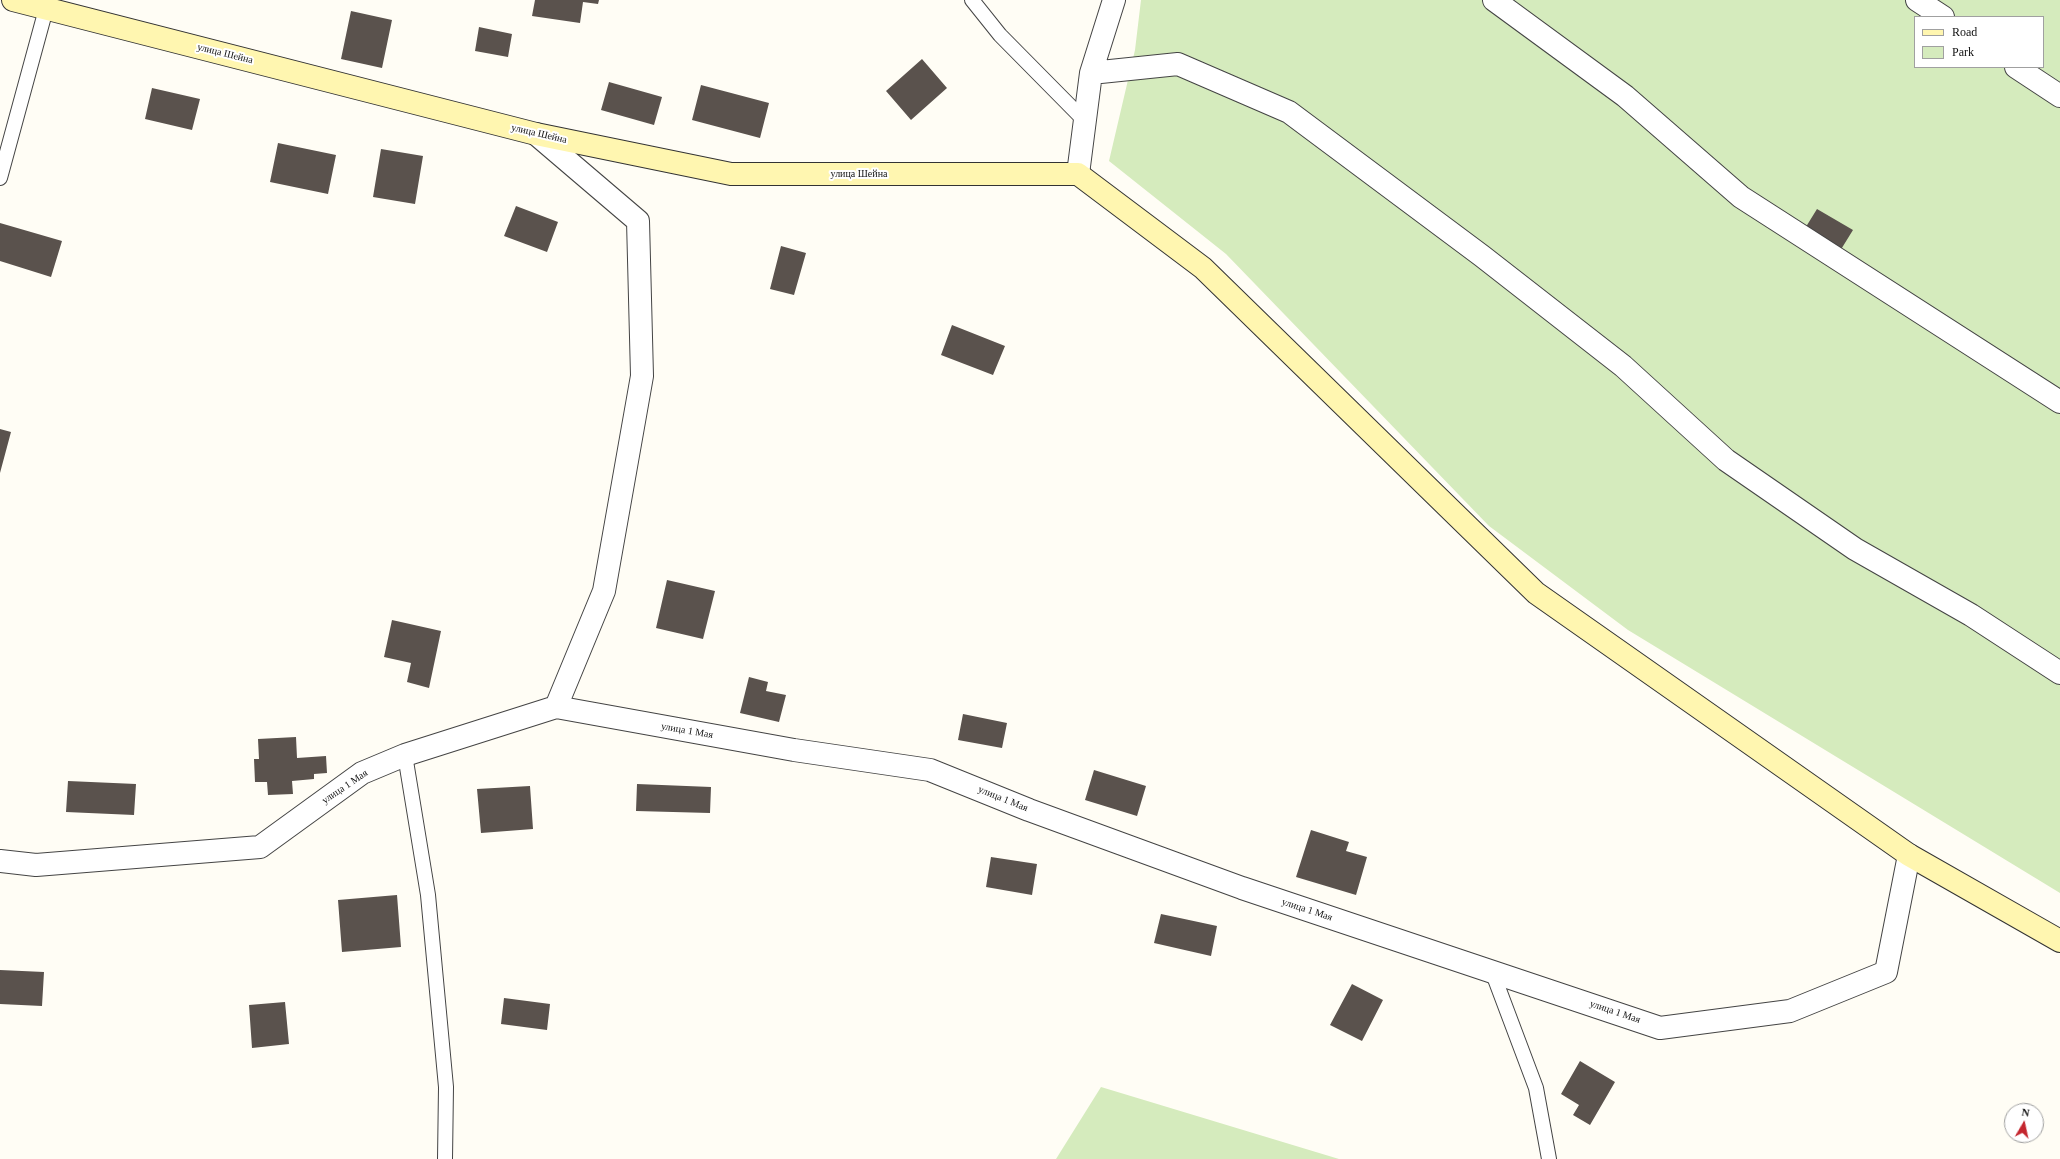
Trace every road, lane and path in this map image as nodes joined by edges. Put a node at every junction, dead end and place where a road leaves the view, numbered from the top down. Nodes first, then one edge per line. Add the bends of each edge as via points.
1 (13, 0) edge
2 (972, 0) edge
3 (1114, 0) edge
4 (1494, 0) edge
5 (1917, 0) edge
6 (46, 9) junction
7 (1941, 16) edge
8 (2018, 68) edge
9 (1091, 73) junction
10 (2060, 96) edge
11 (1084, 121) junction
12 (536, 134) junction
13 (1078, 174) junction
14 (0, 178) edge
15 (2060, 402) edge
16 (2060, 673) edge
17 (556, 707) junction
18 (405, 754) junction
19 (1909, 855) junction
20 (0, 861) edge
21 (2060, 940) edge
22 (1492, 971) junction
23 (445, 1159) edge
24 (1549, 1159) edge

1 - 6 street, улица Шейна
2 - 11 lane via 1000,35
3 - 9 street
4 - 15 street via 1625,96 1741,197
5 - 7 street
6 - 12 street, улица Шейна
6 - 14 lane
8 - 10 street
9 - 11 street
9 - 16 street via 1178,64 1289,112 1482,256 1623,366 1726,460 1855,549 1971,615
11 - 13 street
12 - 13 street, улица Шейна via 731,174
12 - 17 street via 638,221 642,376 604,591
13 - 19 street via 1203,268 1536,593
17 - 18 street, улица 1 Мая
17 - 22 street, улица 1 Мая via 794,750 930,770 1030,810 1242,888
18 - 20 street, улица 1 Мая via 362,773 260,847 36,865
18 - 23 lane via 429,903 446,1087
19 - 21 street
19 - 22 street, улица 1 Мая via 1886,972 1790,1011 1660,1028
22 - 24 lane via 1536,1088

